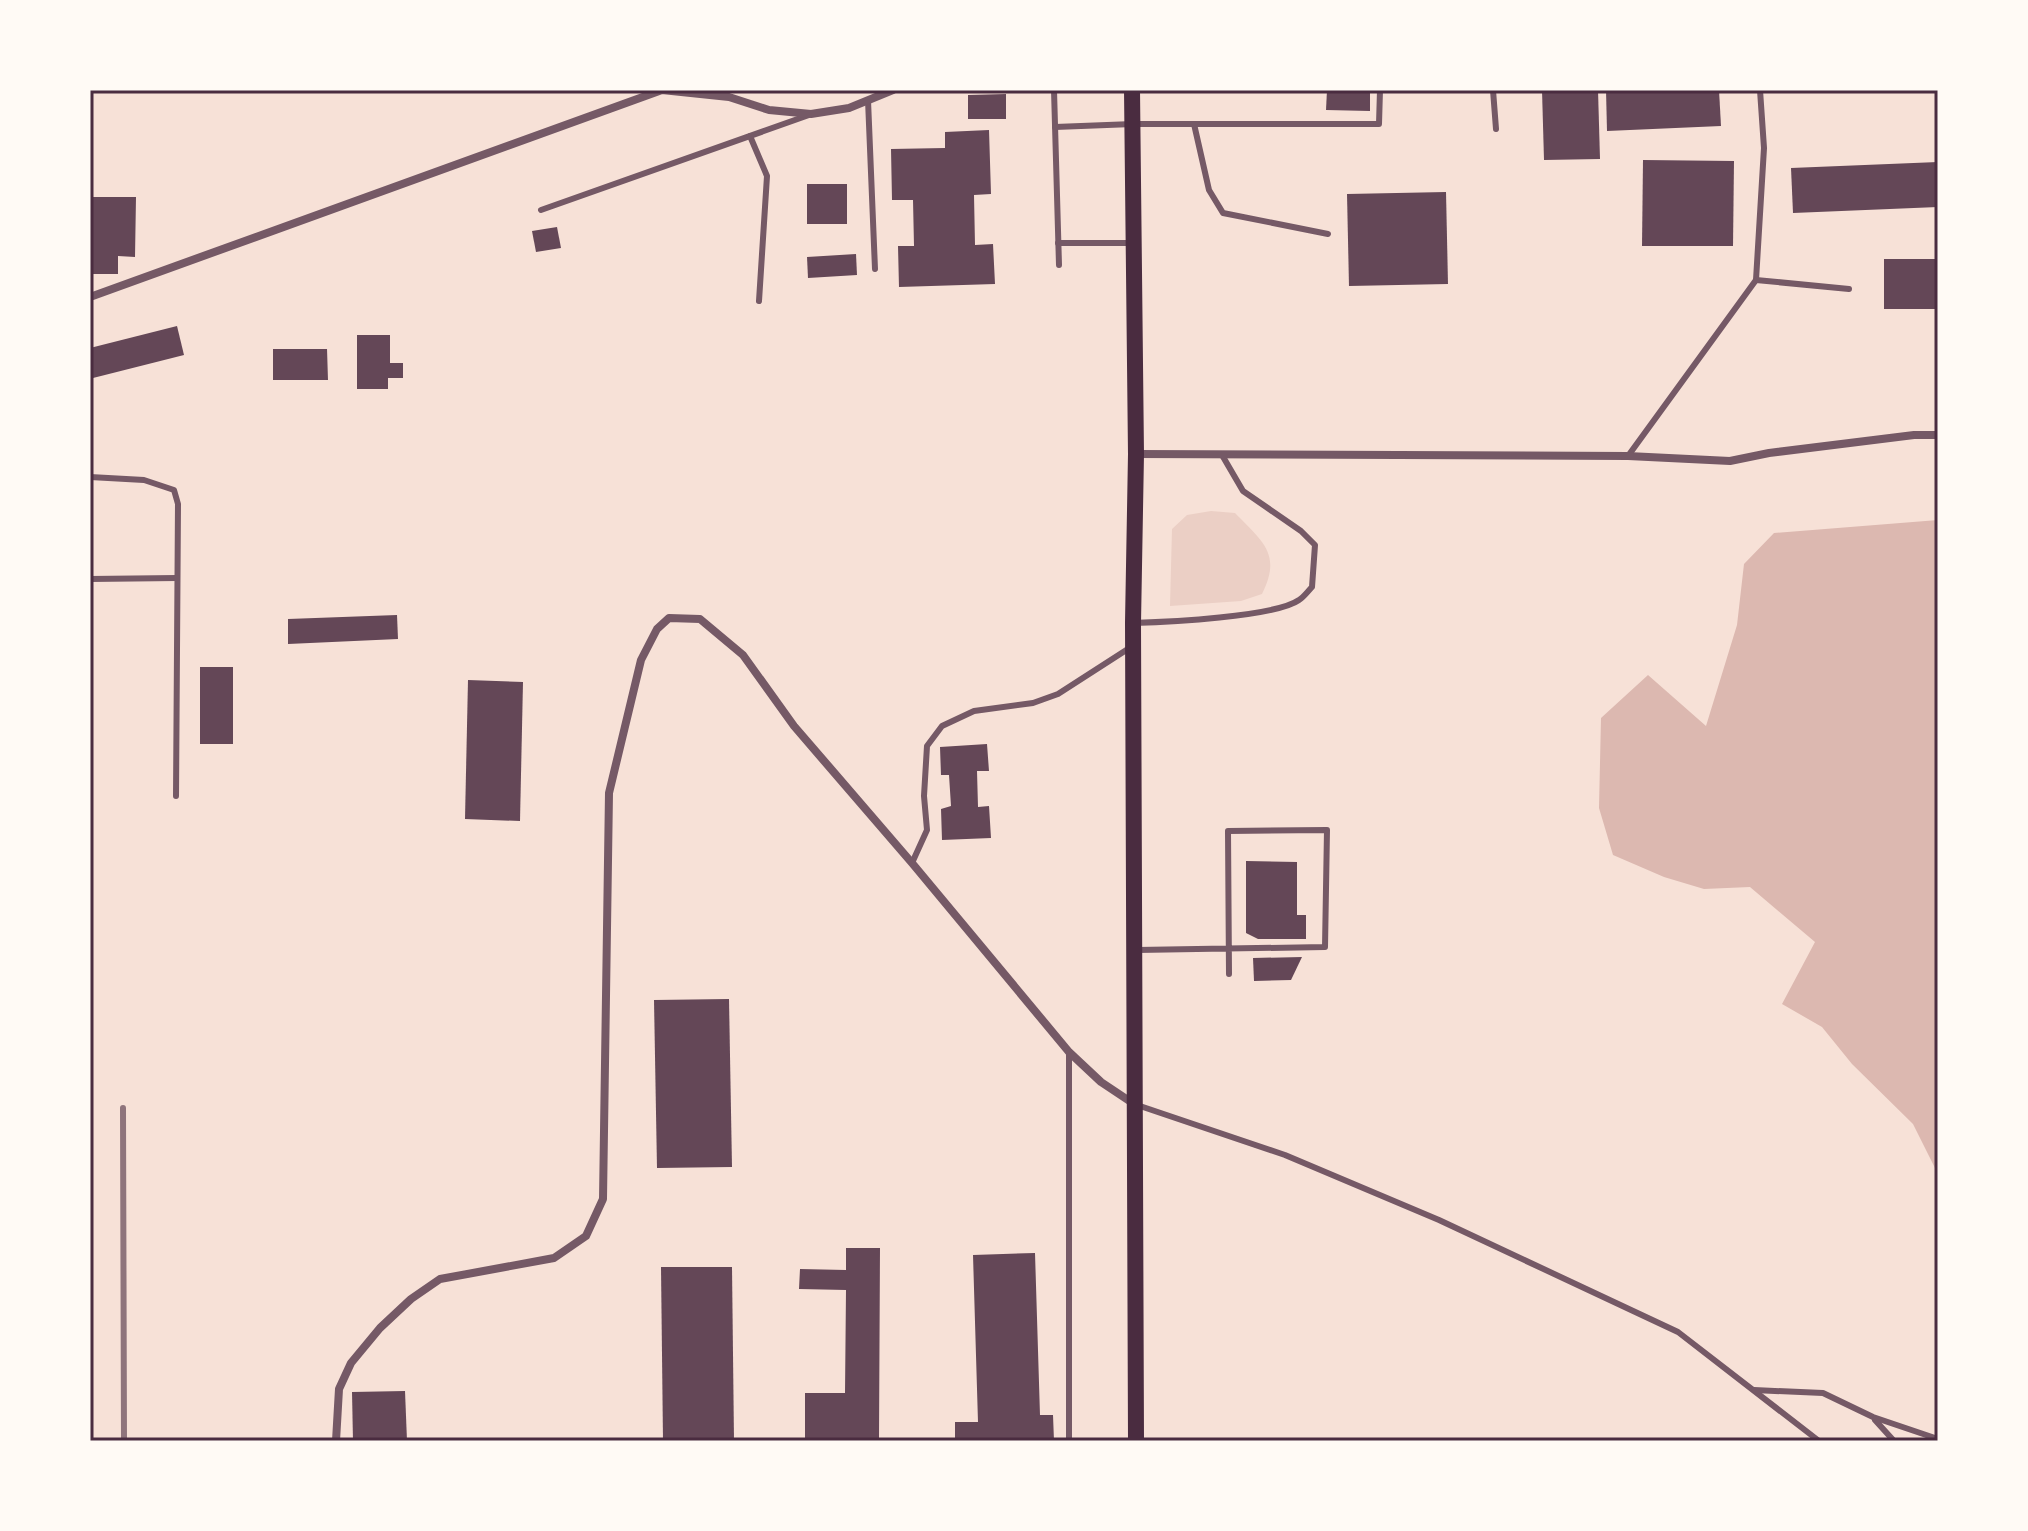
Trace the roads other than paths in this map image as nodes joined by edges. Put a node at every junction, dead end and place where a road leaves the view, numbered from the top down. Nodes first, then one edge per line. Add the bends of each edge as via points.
1 (893, 90) edge
2 (1054, 90) edge
3 (1132, 90) edge
4 (1380, 90) edge
5 (1493, 90) edge
6 (1760, 90) edge
7 (868, 100) junction
8 (811, 114) junction
9 (1133, 124) junction
10 (1194, 124) junction
11 (1055, 127) junction
12 (1496, 129) dead end
13 (750, 136) junction
14 (541, 210) dead end
15 (1328, 234) dead end
16 (1058, 243) junction
17 (1134, 243) junction
18 (1059, 265) dead end
19 (875, 269) dead end
20 (1756, 280) junction
21 (1849, 289) dead end
22 (90, 297) edge
23 (759, 301) dead end
24 (1938, 435) edge
25 (1136, 454) junction
26 (1222, 455) junction
27 (1628, 456) junction
28 (90, 477) edge
29 (177, 578) junction
30 (90, 579) edge
31 (1133, 623) junction
32 (1134, 645) junction
33 (176, 796) dead end
34 (912, 863) junction
35 (1229, 949) junction
36 (1134, 950) junction
37 (1229, 974) dead end
38 (1069, 1052) junction
39 (1134, 1104) junction
40 (1754, 1390) junction
41 (1873, 1417) junction
42 (1938, 1439) edge
43 (336, 1441) edge
44 (1069, 1441) edge
45 (1136, 1441) edge
46 (1819, 1441) edge
47 (1894, 1441) edge

1 - 7 street
2 - 11 lane
3 - 9 main road
4 - 10 lane via 1379,124
5 - 12 lane
6 - 20 lane via 1764,148
7 - 8 street
7 - 19 lane
8 - 13 lane
8 - 22 street via 662,90
9 - 10 lane
9 - 11 lane
9 - 17 main road
10 - 15 lane via 1209,190 1223,213
11 - 16 lane
13 - 14 lane
13 - 23 lane via 767,176
16 - 17 lane
16 - 18 lane
17 - 25 main road
20 - 21 lane
20 - 27 lane
24 - 27 street via 1730,461
25 - 26 street
25 - 31 main road
26 - 27 street
26 - 31 lane via 1243,491 1315,545 1312,587 1297,602 1266,609
28 - 29 lane via 144,480 174,490
29 - 30 lane
29 - 33 lane
31 - 32 main road
32 - 34 lane via 1058,694 974,711 942,726 927,746 927,830
32 - 36 main road
34 - 38 street
34 - 43 street via 794,726 743,655 700,619 669,618 657,629 641,660 609,793 603,1199 586,1236 554,1258 440,1279 411,1299 351,1363 339,1389
35 - 35 lane via 1325,947 1327,830 1228,831
35 - 36 lane
35 - 37 lane
36 - 39 main road
38 - 39 street
38 - 44 lane
39 - 40 lane via 1285,1155 1439,1220 1678,1332
39 - 45 main road
40 - 41 lane via 1823,1393
40 - 46 lane
41 - 42 lane
41 - 47 lane

